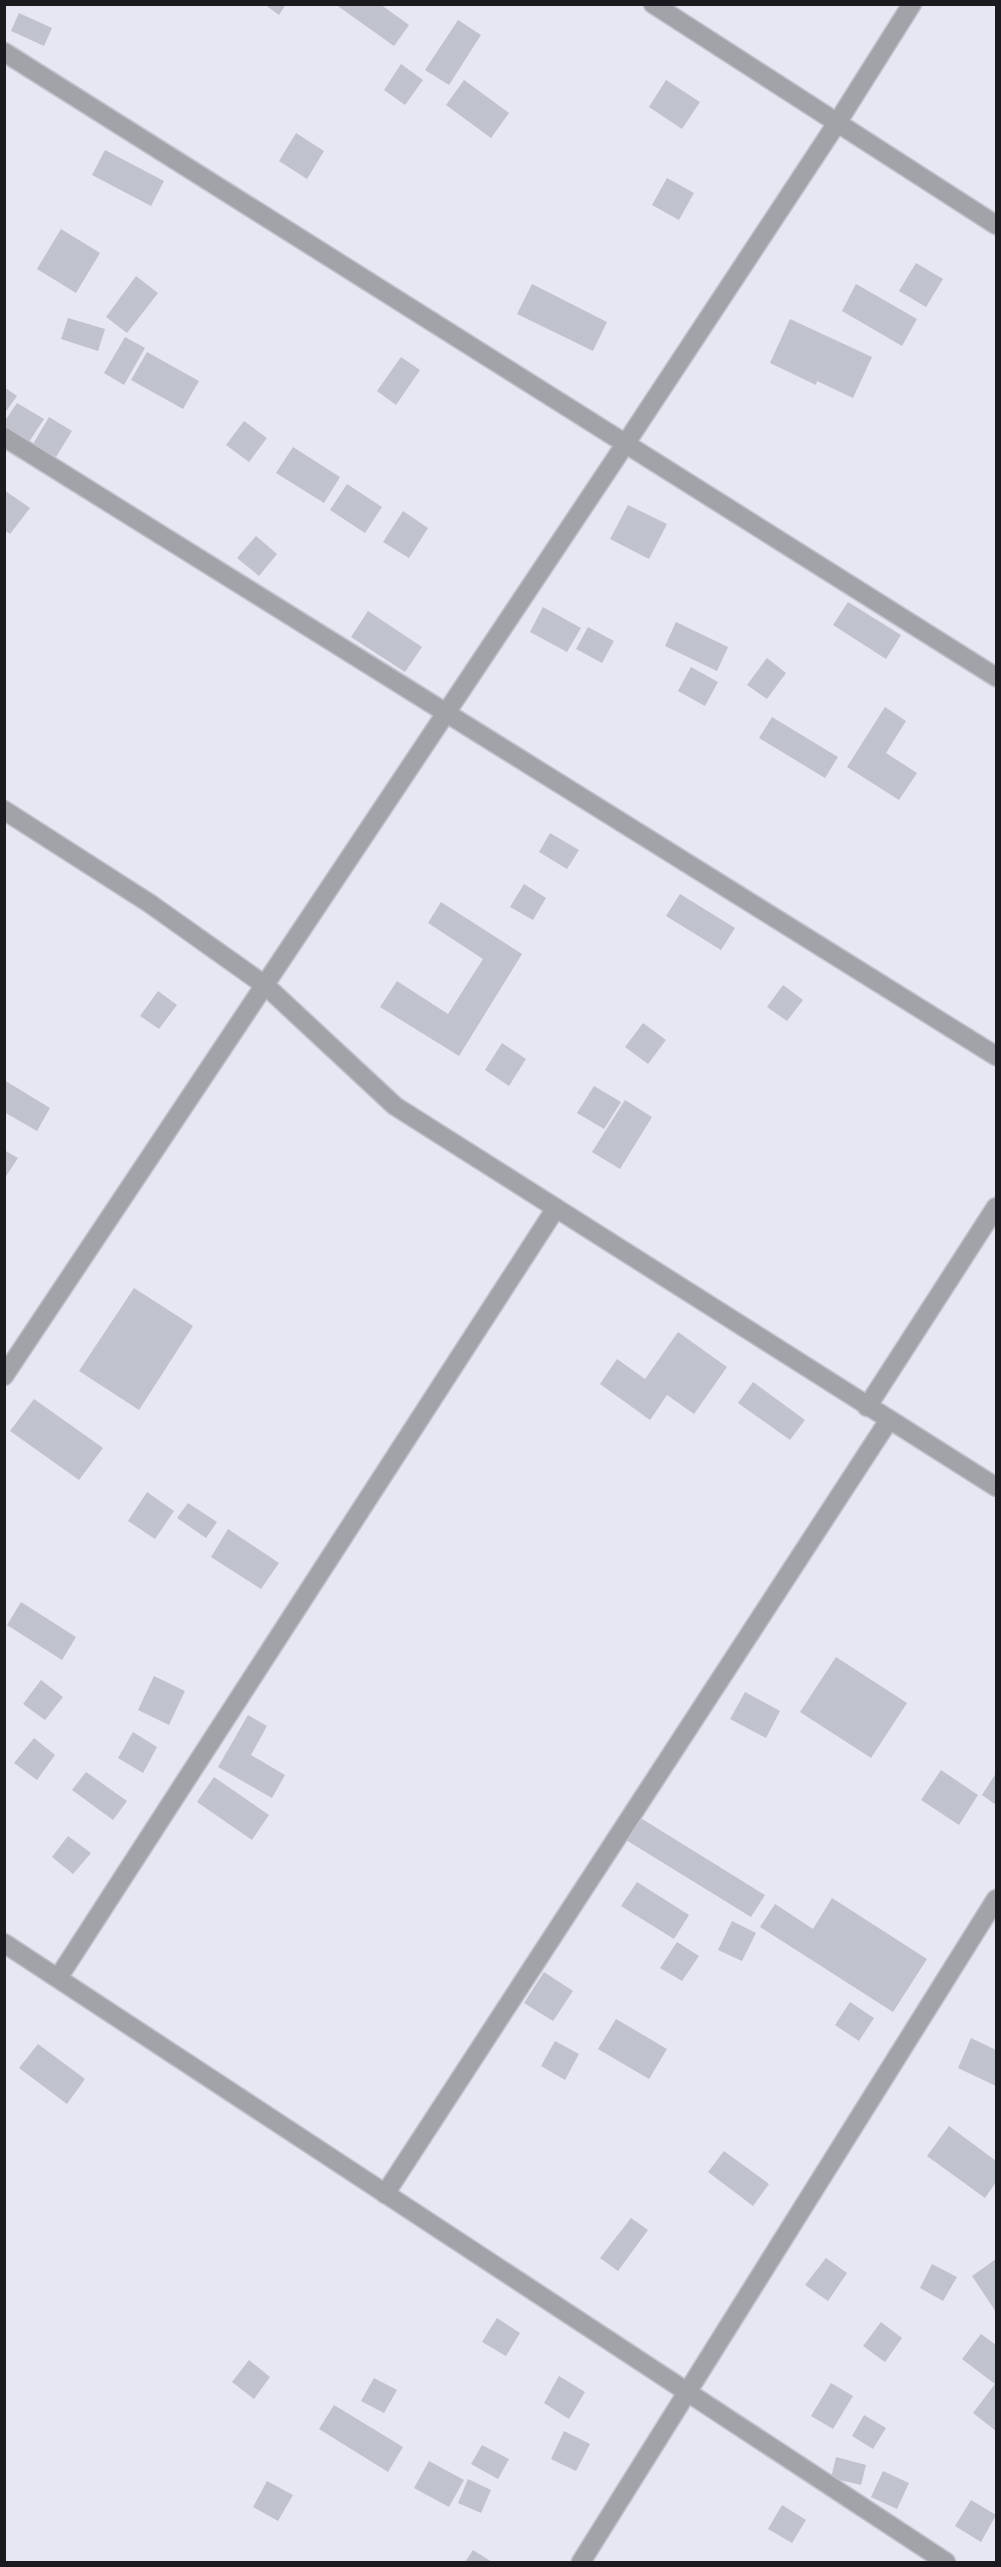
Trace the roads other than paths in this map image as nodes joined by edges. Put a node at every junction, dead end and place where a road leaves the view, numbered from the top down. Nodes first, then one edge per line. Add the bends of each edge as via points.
1 (653, 4) edge
2 (912, 4) edge
3 (4, 51) edge
4 (837, 123) junction
5 (996, 225) edge
6 (4, 437) edge
7 (626, 443) junction
8 (996, 677) edge
9 (447, 713) junction
10 (4, 810) edge
11 (266, 986) junction
12 (996, 1056) edge
13 (996, 1207) edge
14 (556, 1208) junction
15 (4, 1376) edge
16 (867, 1407) junction
17 (889, 1420) junction
18 (996, 1487) edge
19 (996, 1899) edge
20 (4, 1943) edge
21 (58, 1978) junction
22 (385, 2194) junction
23 (688, 2392) junction
24 (581, 2562) edge
25 (946, 2562) edge

1 - 4 street
2 - 4 street
3 - 7 street
4 - 5 street
4 - 7 street
6 - 9 street
7 - 8 street
7 - 9 street
9 - 11 street
9 - 12 street
10 - 11 street via 149,903
11 - 14 street via 395,1106
11 - 15 street
13 - 16 street
14 - 16 street
14 - 21 street
16 - 17 street
17 - 18 street
17 - 22 street
19 - 23 street
20 - 21 street
21 - 22 street
22 - 23 street
23 - 24 street
23 - 25 street

